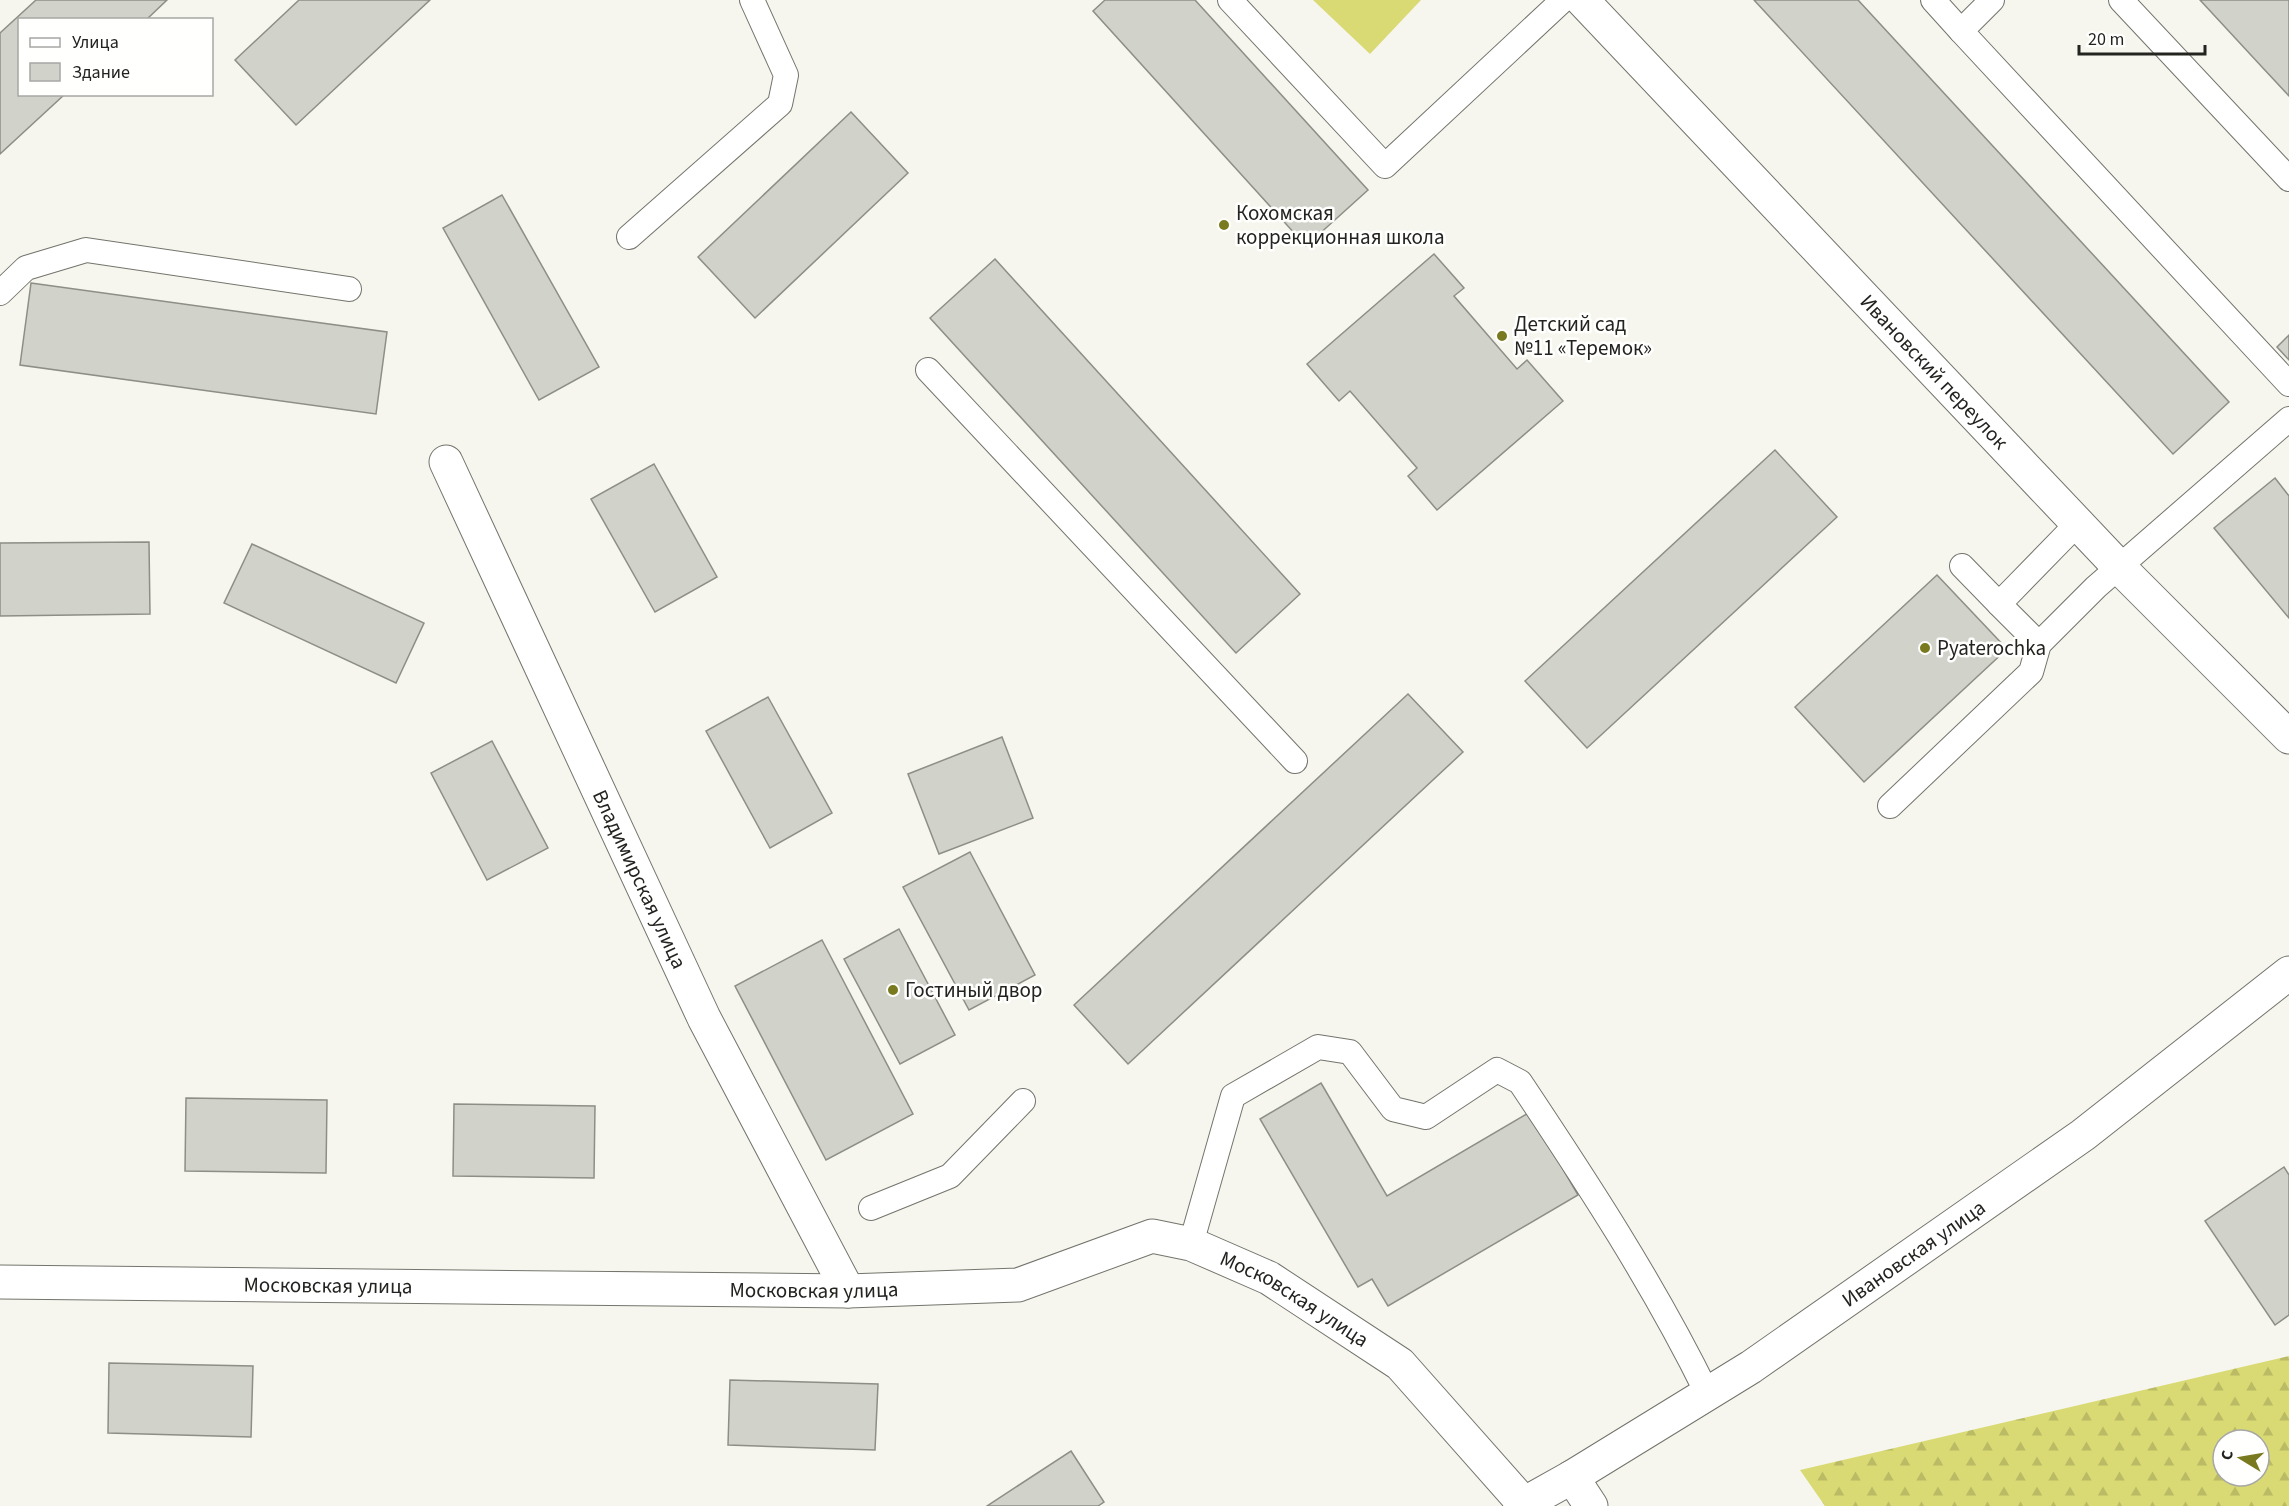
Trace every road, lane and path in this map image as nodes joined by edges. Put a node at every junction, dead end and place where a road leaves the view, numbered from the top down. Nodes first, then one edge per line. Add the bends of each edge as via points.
1 (752, 0) edge
2 (1230, 0) edge
3 (1563, 0) edge
4 (1582, 0) edge
5 (1933, 0) edge
6 (1992, 0) edge
7 (2121, 0) edge
8 (1961, 31) junction
9 (2289, 179) edge
10 (629, 237) dead end
11 (349, 290) dead end
12 (0, 293) edge
13 (928, 370) dead end
14 (2289, 384) edge
15 (2289, 419) edge
16 (446, 462) dead end
17 (2077, 524) junction
18 (1962, 566) dead end
19 (2119, 567) junction
20 (1999, 604) junction
21 (2039, 644) junction
22 (2289, 737) edge
23 (1295, 760) dead end
24 (1890, 806) dead end
25 (2289, 973) edge
26 (1023, 1101) dead end
27 (871, 1208) dead end
28 (1191, 1244) junction
29 (0, 1282) edge
30 (848, 1291) junction
31 (1707, 1393) junction
32 (1572, 1477) junction
33 (1522, 1505) edge
34 (1591, 1506) edge

1 - 10 lane via 786,75 780,104
2 - 3 lane via 1385,166
4 - 17 street, Ивановский переулок
5 - 8 lane
6 - 8 lane
7 - 9 lane
8 - 14 lane
11 - 12 lane via 86,250 26,268
13 - 23 lane
15 - 19 lane
16 - 30 street, Владимирская улица via 704,1018
17 - 19 street, Ивановский переулок
17 - 20 lane
18 - 20 lane
19 - 21 lane
19 - 22 street, Ивановский переулок
20 - 21 lane
21 - 24 lane via 2031,672
25 - 31 street, Ивановская улица via 2083,1135
26 - 27 lane via 950,1176
28 - 30 street, Московская улица via 1152,1236 1018,1285
28 - 31 lane via 1233,1096 1318,1047 1350,1052 1393,1109 1426,1117 1497,1070 1520,1082 1611,1219 1684,1345
28 - 33 street, Московская улица via 1269,1278 1400,1364
29 - 30 street, Московская улица
31 - 32 street, Ивановская улица
32 - 33 street, Ивановская улица
32 - 34 street

